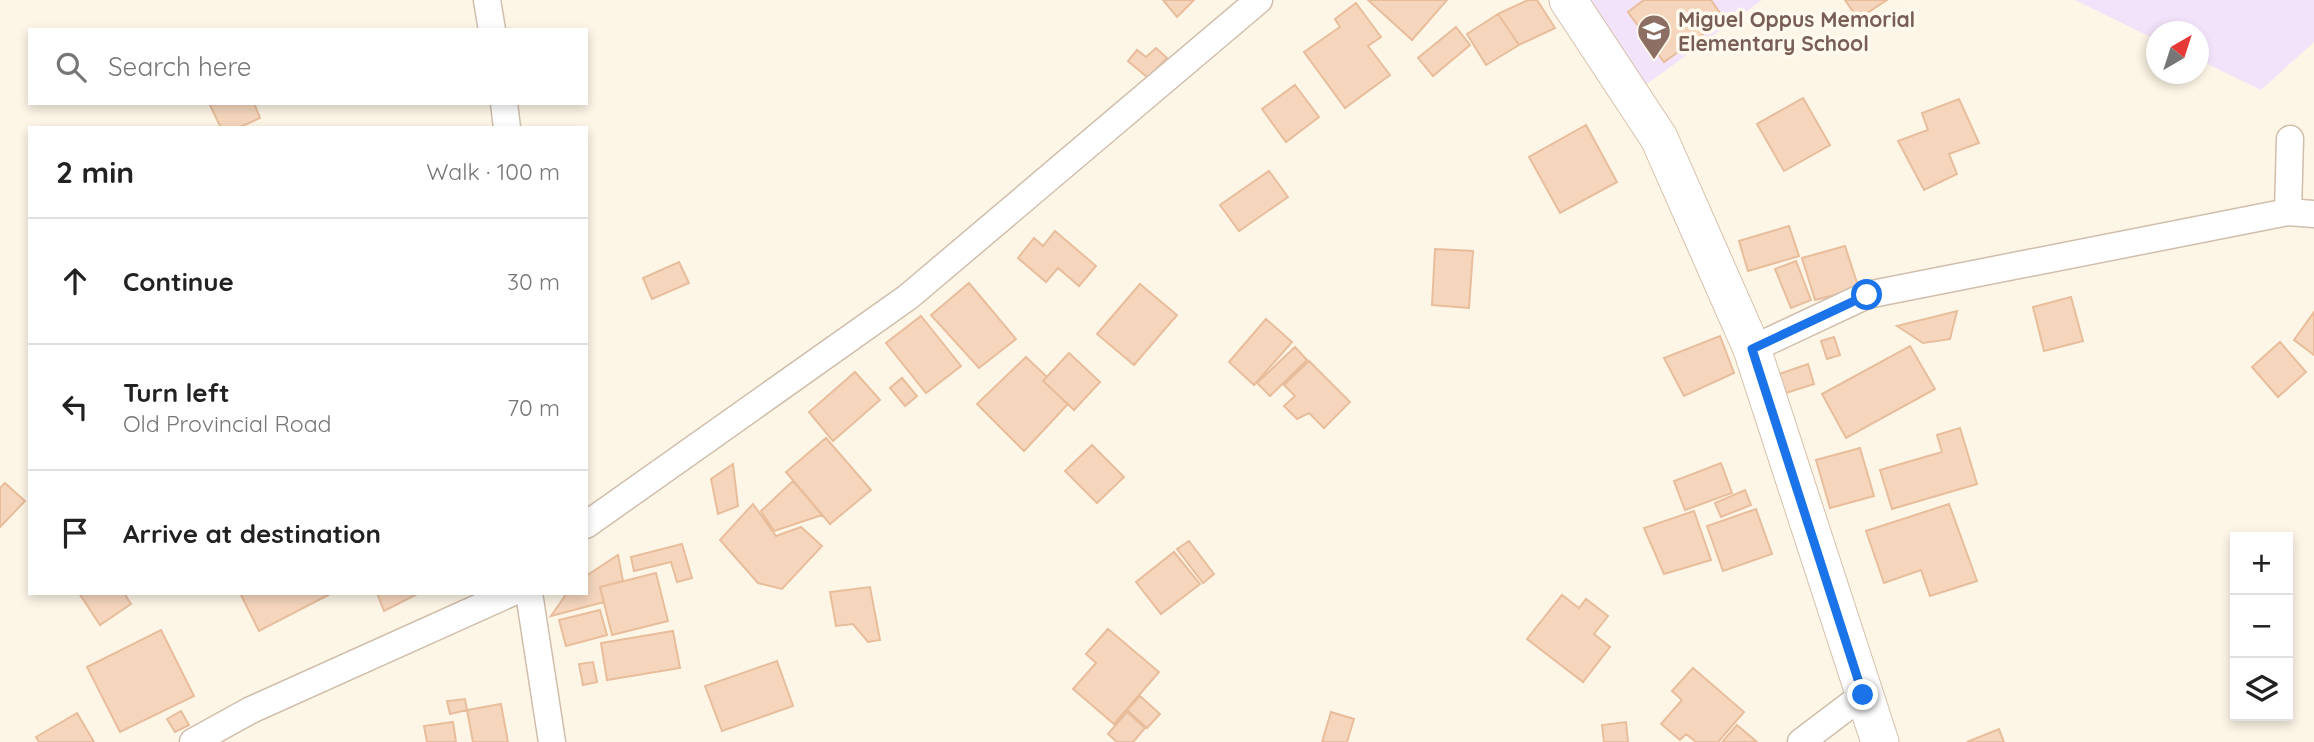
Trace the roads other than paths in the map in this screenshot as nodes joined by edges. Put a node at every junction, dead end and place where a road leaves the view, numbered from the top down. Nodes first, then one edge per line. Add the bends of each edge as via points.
1 (487, 0) edge
2 (1259, 0) edge
3 (1568, 0) edge
4 (492, 28) edge
5 (504, 105) edge
6 (508, 126) edge
7 (2290, 139) dead end
8 (2288, 212) junction
9 (2314, 214) edge
10 (1752, 349) junction
11 (588, 524) edge
12 (507, 595) edge
13 (529, 595) edge
14 (1863, 695) junction
15 (193, 742) edge
16 (552, 742) edge
17 (1801, 742) edge
18 (1880, 742) edge

1 - 4 street
2 - 11 street via 908,298
3 - 10 main road via 1659,138
5 - 6 street
7 - 8 street
8 - 9 street
8 - 10 street via 1867,295
10 - 14 main road
12 - 15 street via 251,710
13 - 16 street
14 - 17 street
14 - 18 main road

